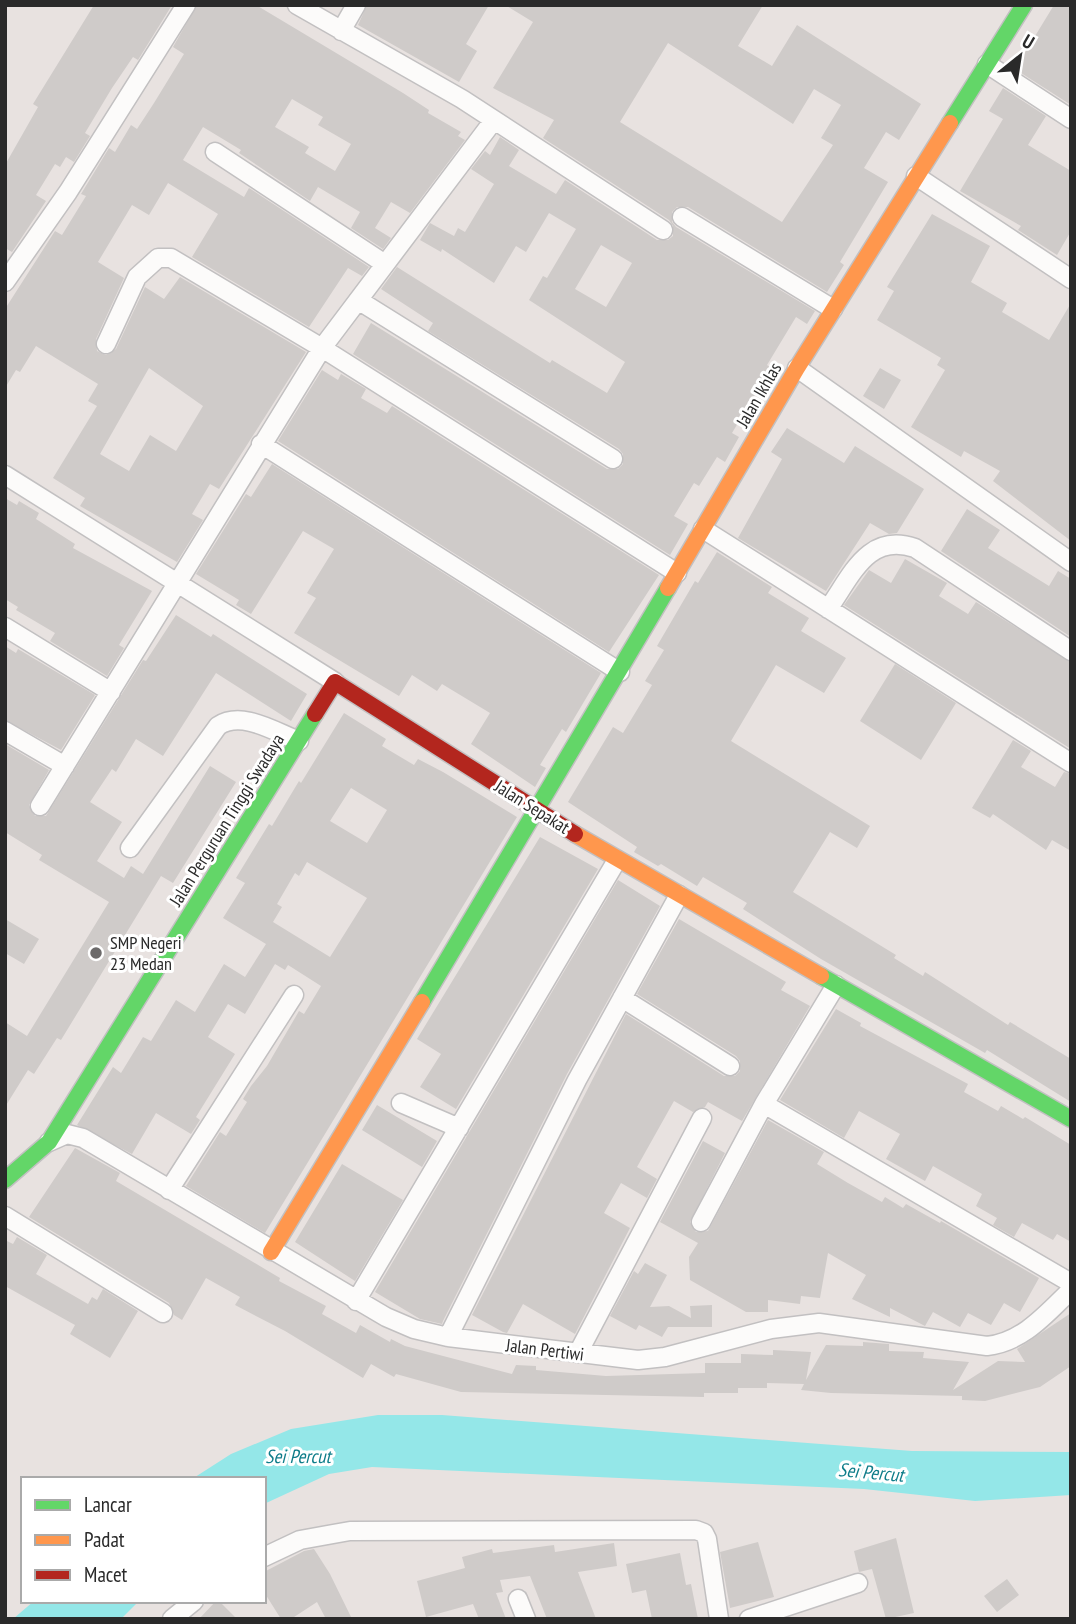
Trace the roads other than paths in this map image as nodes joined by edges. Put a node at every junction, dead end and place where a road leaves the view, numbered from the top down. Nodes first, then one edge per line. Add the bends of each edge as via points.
1 (186, 5) edge
2 (297, 5) edge
3 (356, 5) edge
4 (1024, 5) edge
5 (341, 31) junction
6 (987, 64) junction
7 (1071, 119) edge
8 (494, 120) junction
9 (215, 152) dead end
10 (916, 176) junction
11 (682, 217) dead end
12 (663, 230) dead end
13 (385, 264) junction
14 (1071, 279) edge
15 (5, 282) edge
16 (358, 300) junction
17 (833, 309) junction
18 (106, 344) dead end
19 (322, 348) junction
20 (797, 368) junction
21 (261, 444) junction
22 (613, 459) dead end
23 (5, 475) edge
24 (703, 529) junction
25 (1071, 562) edge
26 (677, 573) junction
27 (176, 585) junction
28 (828, 609) junction
29 (5, 627) edge
30 (1071, 652) edge
31 (620, 672) junction
32 (335, 682) junction
33 (111, 692) junction
34 (5, 731) edge
35 (299, 741) junction
36 (1071, 763) edge
37 (65, 766) junction
38 (40, 806) dead end
39 (538, 811) junction
40 (130, 848) dead end
41 (618, 860) junction
42 (679, 895) junction
43 (836, 985) junction
44 (294, 995) dead end
45 (622, 998) junction
46 (730, 1066) dead end
47 (401, 1103) dead end
48 (764, 1104) junction
49 (702, 1118) dead end
50 (1071, 1119) edge
51 (458, 1128) junction
52 (49, 1142) junction
53 (5, 1180) edge
54 (169, 1190) junction
55 (5, 1216) edge
56 (701, 1222) dead end
57 (271, 1252) junction
58 (1071, 1283) edge
59 (1071, 1290) edge
60 (356, 1301) junction
61 (163, 1313) dead end
62 (448, 1337) junction
63 (578, 1353) junction
64 (266, 1556) edge
65 (858, 1583) dead end
66 (519, 1599) dead end
67 (192, 1603) edge
68 (172, 1619) edge
69 (526, 1619) edge
70 (719, 1619) edge
71 (749, 1619) edge

1 - 15 street via 68,192
2 - 5 street
3 - 5 street
4 - 6 street, Jalan Ikhlas
5 - 8 street
6 - 7 street
6 - 10 street, Jalan Ikhlas
8 - 12 street
8 - 13 street
9 - 13 street
10 - 14 street
10 - 17 street, Jalan Ikhlas
11 - 17 street
13 - 16 street
16 - 19 street
16 - 22 street
17 - 20 street, Jalan Ikhlas
18 - 19 street via 137,277 158,258 171,258
19 - 21 street
19 - 26 street
20 - 24 street, Jalan Ikhlas
20 - 25 street
21 - 27 street
21 - 31 street
23 - 27 street, Jalan Sepakat
24 - 26 street, Jalan Ikhlas
24 - 28 street
26 - 31 street, Jalan Ikhlas
27 - 32 street, Jalan Sepakat
27 - 33 street
28 - 30 street via 865,556 897,542 915,548
28 - 36 street
29 - 33 street
31 - 39 street, Jalan Ikhlas
32 - 35 street, Jalan Perguruan Tinggi Swadaya
32 - 39 street, Jalan Sepakat
33 - 37 street
34 - 37 street
35 - 40 street via 241,719 218,726
35 - 52 street, Jalan Perguruan Tinggi Swadaya
37 - 38 street
39 - 41 street, Jalan Sepakat
39 - 57 street, Jalan Ikhlas
41 - 42 street, Jalan Sepakat
41 - 51 street
42 - 43 street, Jalan Sepakat
42 - 45 street
43 - 48 street
43 - 50 street, Jalan Sepakat
44 - 54 street
45 - 46 street
45 - 62 street
47 - 51 street
48 - 56 street
48 - 58 street
49 - 63 street
51 - 60 street
52 - 53 street, Jalan Perguruan Tinggi Swadaya
52 - 54 street, Jalan Pertiwi via 67,1133 77,1135
54 - 57 street, Jalan Pertiwi
55 - 61 street
57 - 60 street, Jalan Pertiwi
59 - 63 street, Jalan Pertiwi via 1024,1332 998,1345 819,1323 771,1329 665,1357 638,1360
60 - 62 street, Jalan Pertiwi via 400,1324
62 - 63 street, Jalan Pertiwi
64 - 70 street via 300,1541 350,1531 696,1530 707,1539
65 - 71 street
66 - 69 street
67 - 68 street

